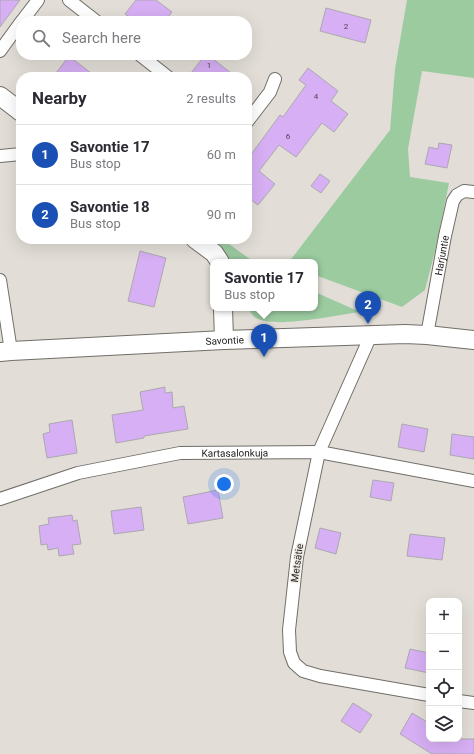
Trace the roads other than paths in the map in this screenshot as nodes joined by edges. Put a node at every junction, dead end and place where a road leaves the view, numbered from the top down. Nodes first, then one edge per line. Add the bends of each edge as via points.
1 (38, 0) edge
2 (69, 0) edge
3 (26, 16) edge
4 (90, 16) edge
5 (16, 29) edge
6 (0, 51) edge
7 (146, 60) edge
8 (162, 72) edge
9 (275, 79) dead end
10 (0, 96) edge
11 (16, 108) edge
12 (252, 115) edge
13 (16, 154) edge
14 (0, 156) edge
15 (474, 192) edge
16 (202, 244) edge
17 (218, 259) edge
18 (0, 280) edge
19 (223, 311) edge
20 (371, 335) junction
21 (427, 335) junction
22 (224, 340) junction
23 (474, 340) edge
24 (6, 352) edge
25 (319, 452) junction
26 (474, 481) edge
27 (0, 499) edge
28 (426, 694) edge
29 (462, 701) edge
30 (474, 703) edge

1 - 3 street
2 - 4 street
5 - 6 street
7 - 8 street
9 - 12 street via 270,92
10 - 11 street
13 - 14 street
15 - 21 street, Harjuntie via 464,191 453,201
16 - 17 street
18 - 24 street
19 - 22 street
20 - 21 street, Savontie
20 - 22 street, Savontie
20 - 25 street, Metsätie
21 - 23 street, Savontie
22 - 24 street, Savontie
25 - 26 street, Kartasalonkuja
25 - 27 street, Kartasalonkuja via 180,453 78,473
25 - 28 street, Metsätie via 297,557 289,630 290,652 294,664 303,671 320,676
29 - 30 street

